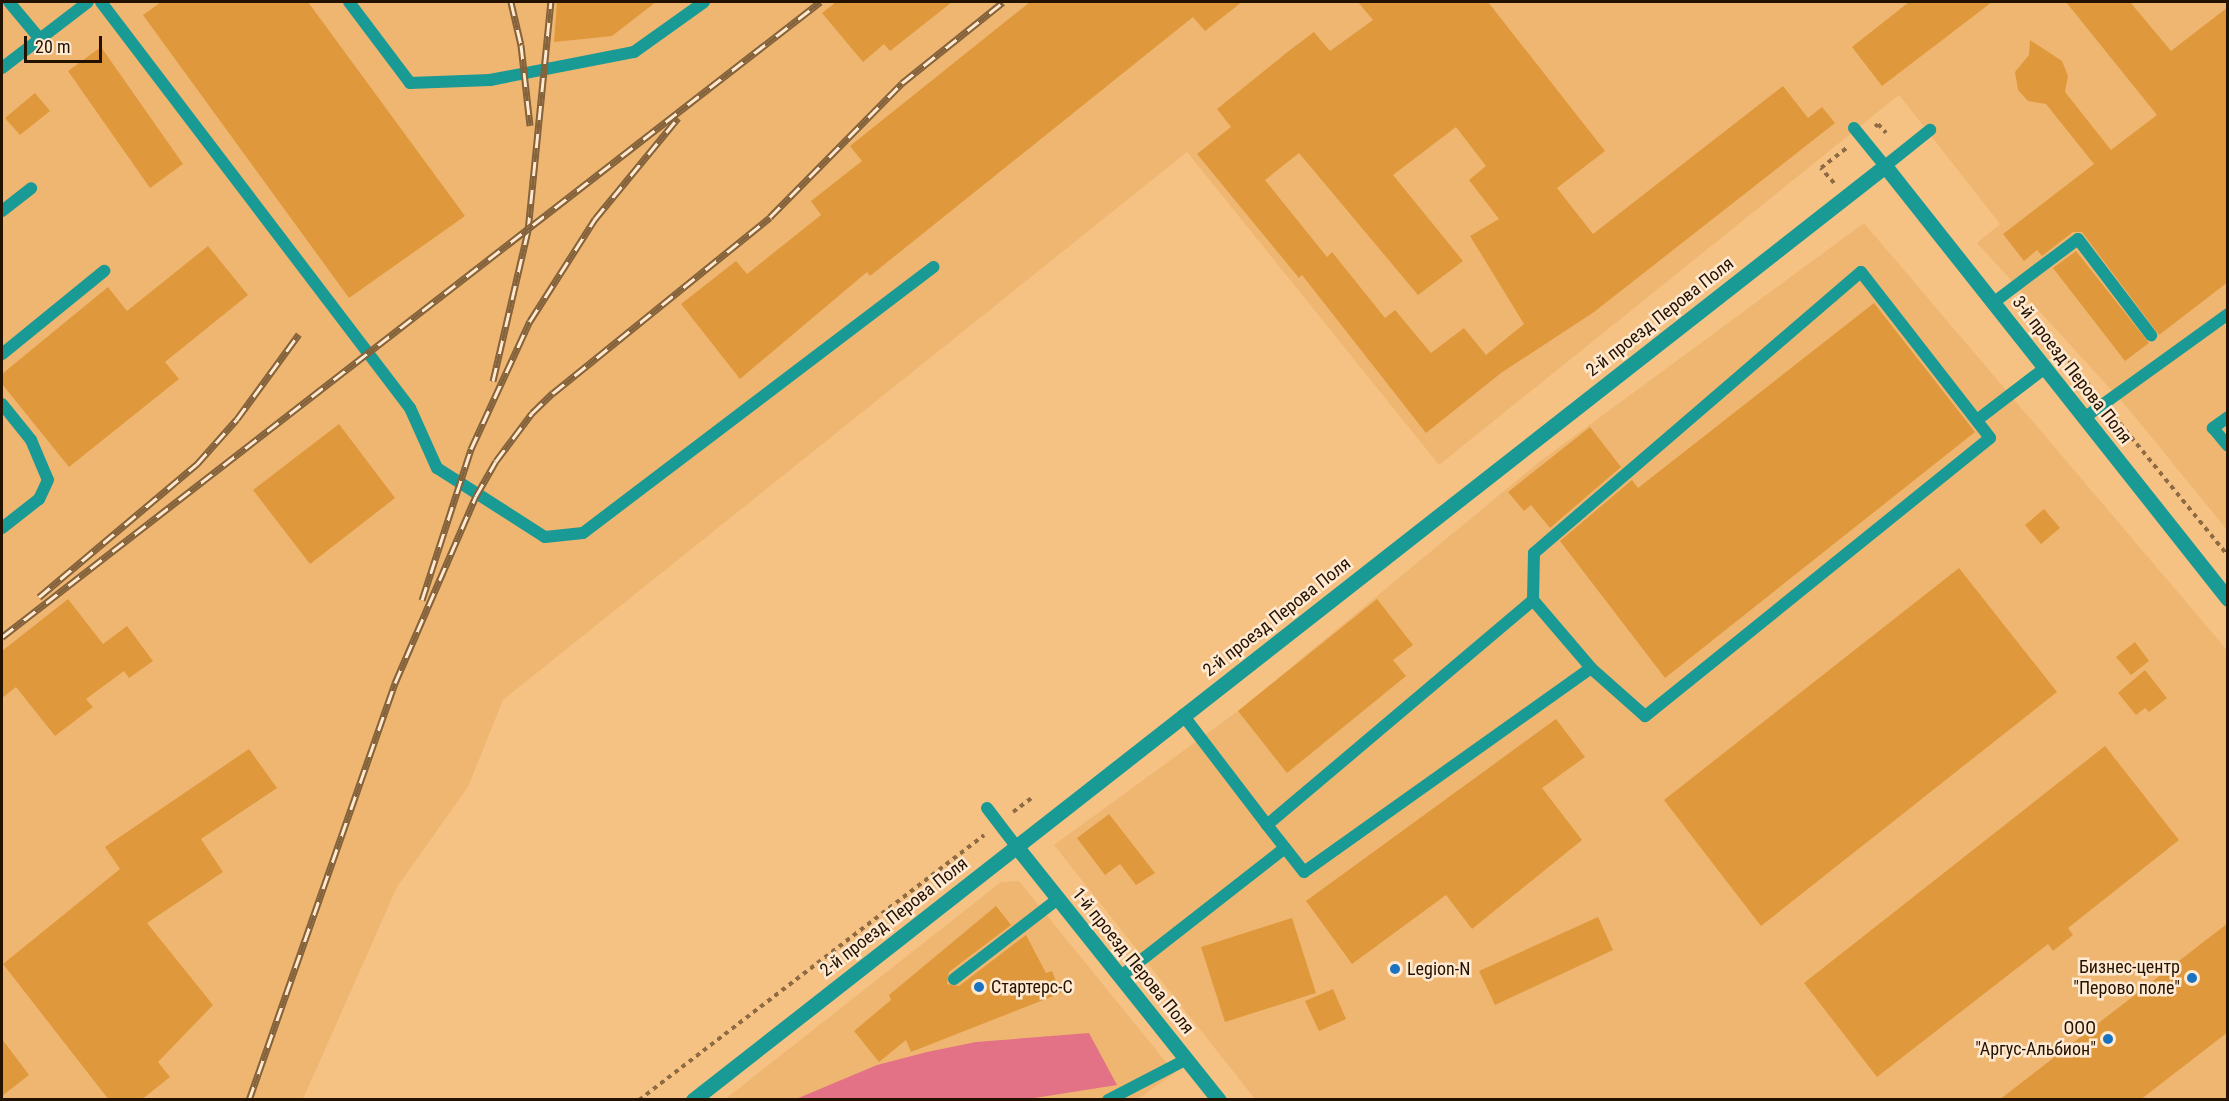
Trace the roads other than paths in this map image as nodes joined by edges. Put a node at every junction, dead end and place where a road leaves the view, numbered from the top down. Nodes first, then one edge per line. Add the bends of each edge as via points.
1 (9, 2) edge
2 (88, 2) edge
3 (100, 2) edge
4 (349, 2) edge
5 (704, 2) edge
6 (40, 39) junction
7 (2, 68) edge
8 (1854, 128) dead end
9 (1930, 130) dead end
10 (1885, 166) junction
11 (31, 188) dead end
12 (2, 211) edge
13 (933, 267) dead end
14 (104, 271) dead end
15 (1993, 303) junction
16 (2228, 314) edge
17 (2151, 335) dead end
18 (2, 354) edge
19 (2045, 368) junction
20 (2, 404) edge
21 (2228, 417) edge
22 (2084, 418) junction
23 (1977, 420) junction
24 (2228, 446) edge
25 (2, 528) edge
26 (2228, 599) edge
27 (1533, 600) junction
28 (1591, 668) junction
29 (1183, 715) junction
30 (987, 808) dead end
31 (1267, 825) junction
32 (1016, 846) junction
33 (1285, 848) junction
34 (1058, 899) junction
35 (1120, 976) junction
36 (954, 979) dead end
37 (1187, 1059) junction
38 (693, 1100) edge
39 (1108, 1100) edge
40 (1219, 1100) edge

1 - 6 lane
2 - 6 lane
3 - 13 lane via 410,408 437,468 545,537 583,533
4 - 5 lane via 410,83 490,80 634,52
6 - 7 lane
8 - 10 lane
9 - 10 lane
10 - 15 street, 3-й проезд Перова Поля
10 - 29 street, 2-й проезд Перова Поля
11 - 12 lane
14 - 18 lane
15 - 17 lane via 2078,239
15 - 19 street, 3-й проезд Перова Поля
16 - 22 lane
19 - 22 street, 3-й проезд Перова Поля
19 - 23 lane
20 - 25 lane via 31,440 48,480 39,499
21 - 24 lane via 2213,428
22 - 26 street, 3-й проезд Перова Поля
23 - 27 lane via 1861,272 1534,554
23 - 28 lane via 1990,438 1645,716
27 - 28 lane
27 - 31 lane
28 - 33 lane via 1304,872
29 - 31 lane
29 - 32 street, 2-й проезд Перова Поля
30 - 32 lane
31 - 33 lane
32 - 34 street, 1-й проезд Перова Поля
32 - 38 street, 2-й проезд Перова Поля
33 - 35 lane
34 - 35 street, 1-й проезд Перова Поля
34 - 36 lane
35 - 37 street, 1-й проезд Перова Поля
37 - 39 lane
37 - 40 street, 1-й проезд Перова Поля

